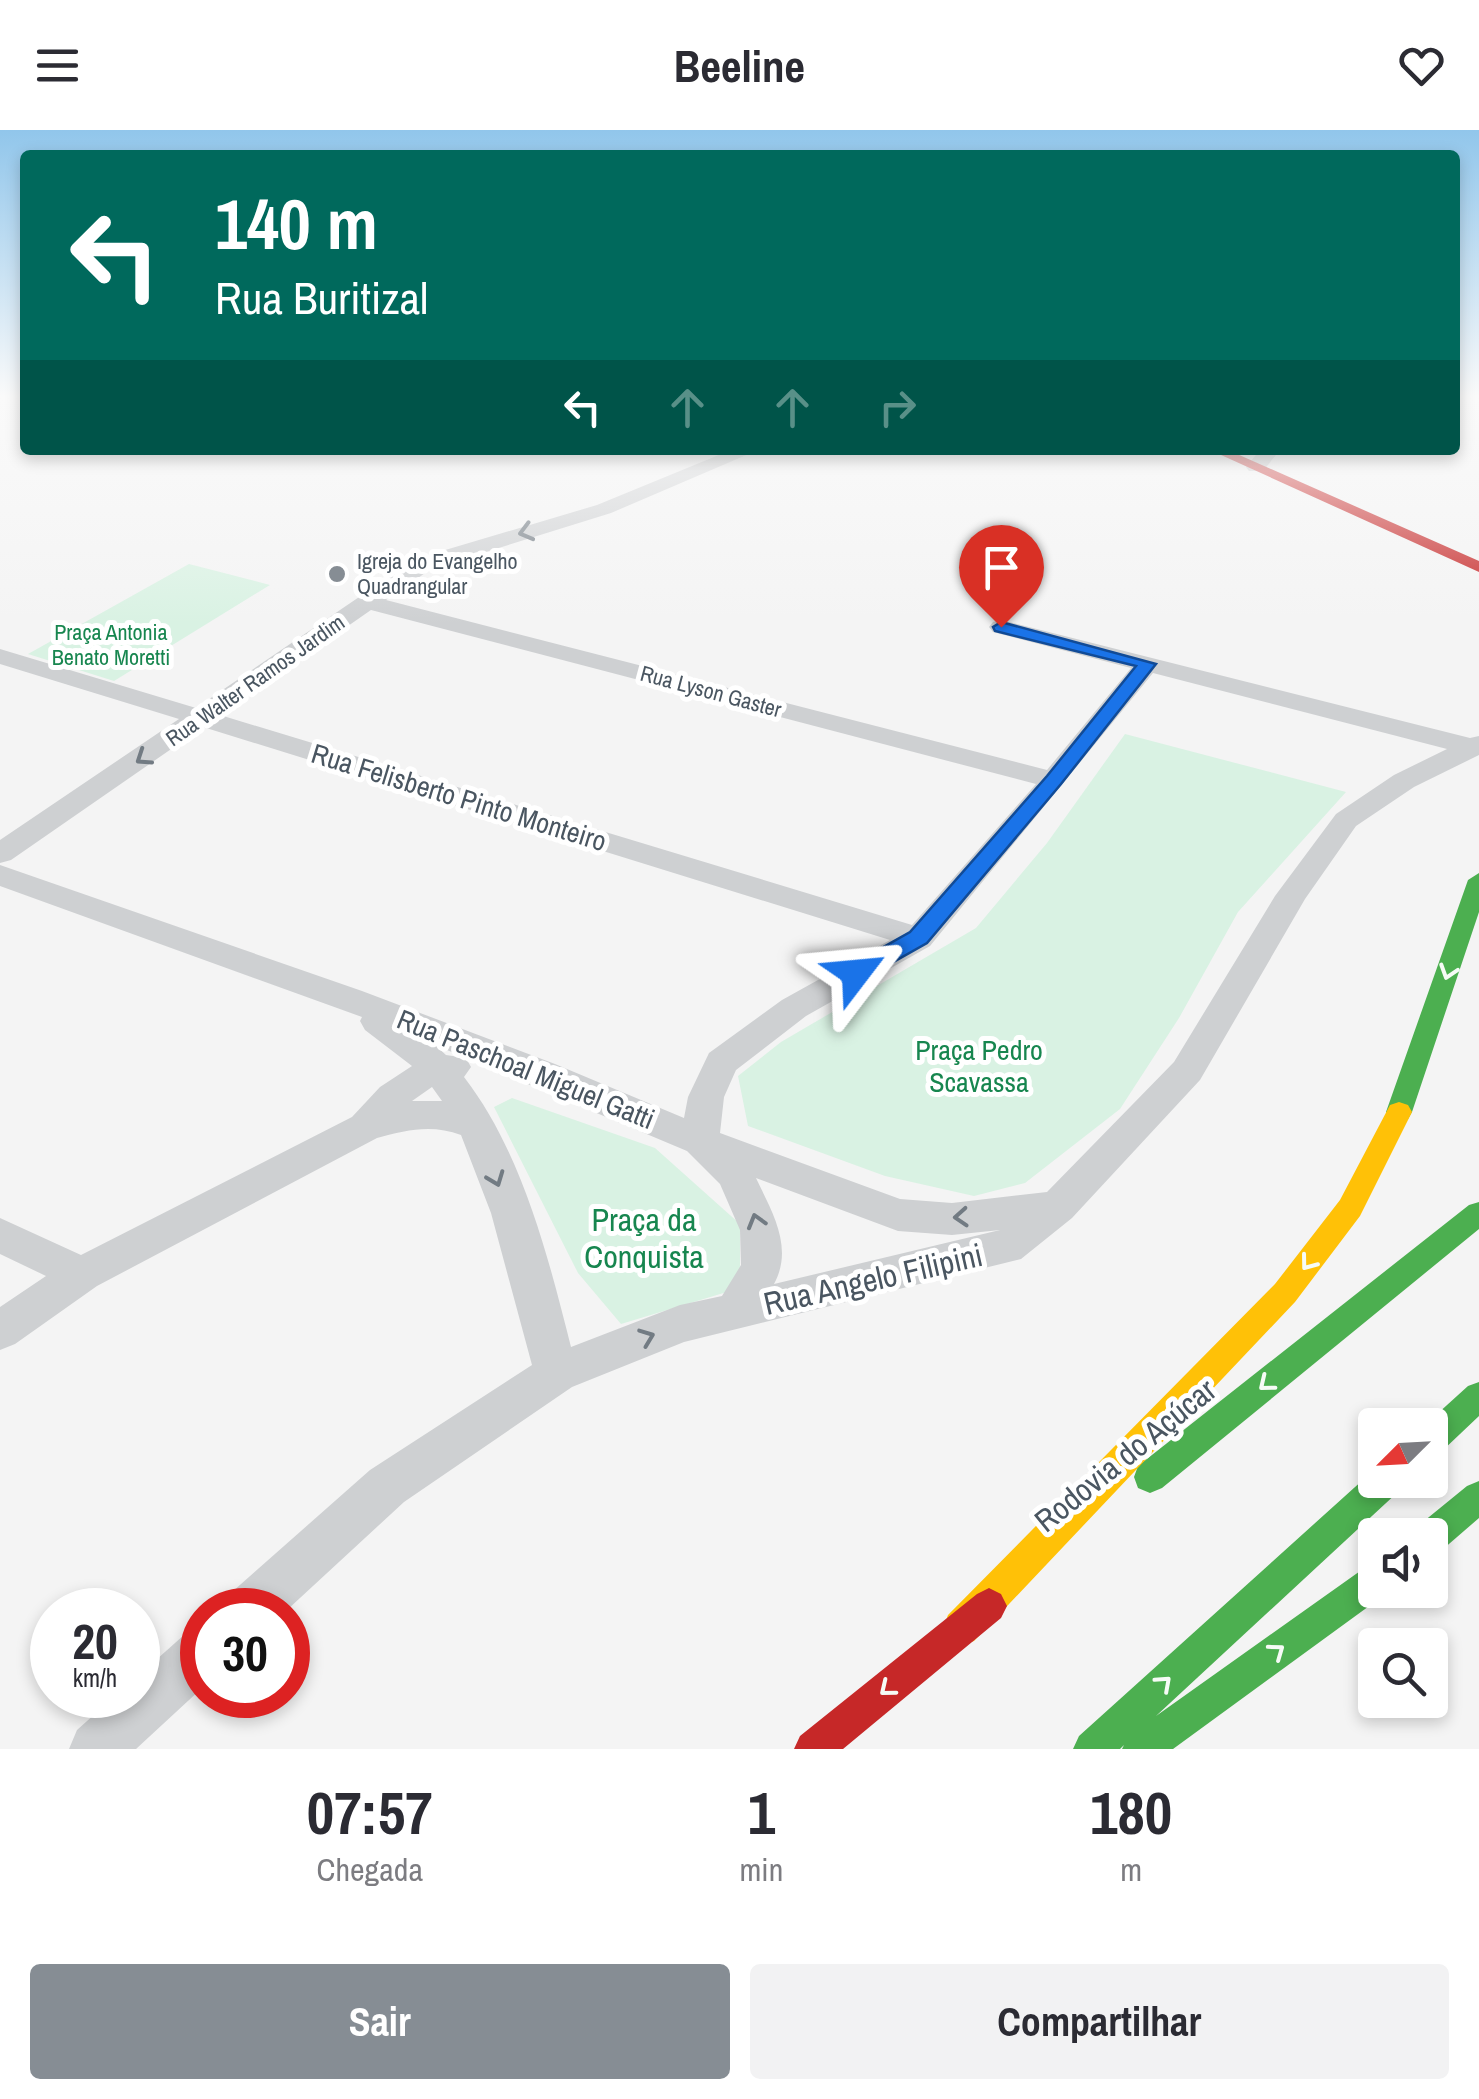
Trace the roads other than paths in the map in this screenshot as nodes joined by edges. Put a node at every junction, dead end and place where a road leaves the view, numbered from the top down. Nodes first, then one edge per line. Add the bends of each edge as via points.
1 (692, 473) edge
2 (1292, 473) edge
3 (1479, 567) edge
4 (367, 602) junction
5 (1001, 627) dead end
6 (0, 656) edge
7 (1147, 664) junction
8 (202, 718) junction
9 (1476, 746) edge
10 (1054, 780) junction
11 (0, 854) edge
12 (0, 875) edge
13 (1479, 880) edge
14 (918, 938) junction
15 (350, 999) junction
16 (437, 1068) junction
17 (542, 1072) junction
18 (475, 1126) junction
19 (365, 1127) junction
20 (700, 1141) junction
21 (1058, 1207) junction
22 (1479, 1213) edge
23 (0, 1235) edge
24 (82, 1274) junction
25 (736, 1311) junction
26 (0, 1331) edge
27 (556, 1373) junction
28 (1479, 1396) edge
29 (1448, 1424) edge
30 (1129, 1494) dead end
31 (1479, 1497) edge
32 (1367, 1498) edge
33 (1098, 1518) dead end
34 (1448, 1523) edge
35 (274, 1588) edge
36 (1358, 1593) edge
37 (961, 1628) junction
38 (180, 1672) edge
39 (96, 1749) edge
40 (813, 1749) edge
41 (1092, 1749) edge
42 (1140, 1749) edge

1 -> 4 street, Rua Walter Ramos Jardim via 604,508 423,564
2 - 3 main road
4 - 8 street, Rua Walter Ramos Jardim
4 - 10 street, Rua Lyson Gaster
5 - 7 street
6 - 8 street, Rua Felisberto Pinto Monteiro
7 - 9 street
7 - 10 street
8 -> 11 street, Rua Walter Ramos Jardim
8 - 14 street, Rua Felisberto Pinto Monteiro
9 - 21 street, Rua Angelo Filipini via 1404,781 1346,820 1291,896 1187,1071
10 - 14 street
12 - 15 street, Rua Paschoal Miguel Gatti
13 -> 37 main road via 1407,1096 1350,1208 1272,1308
14 - 20 street via 794,1008 722,1062 706,1096
15 - 16 street
15 - 17 street, Rua Paschoal Miguel Gatti
16 - 17 street via 482,1064
16 - 18 street
16 - 19 street via 384,1102
17 - 20 street, Rua Paschoal Miguel Gatti
18 - 19 street via 446,1112
18 -> 27 street via 524,1252
19 - 24 street
21 -> 20 street, Rua Paschoal Miguel Gatti via 952,1219 898,1214
25 -> 20 street via 762,1267 760,1230 735,1175
21 - 25 street, Rua Angelo Filipini via 1007,1248
22 -> 30 main road, Rodovia do Açúcar
23 - 24 street
24 - 26 street
27 -> 25 street, Rua Angelo Filipini via 680,1324
27 - 35 street, Rua Angelo Filipini via 387,1486
28 - 29 main road
31 - 34 main road
41 -> 32 main road
33 - 37 main road, Rodovia do Açúcar
42 -> 36 main road
37 -> 40 main road, Rodovia do Açúcar
38 - 39 street

